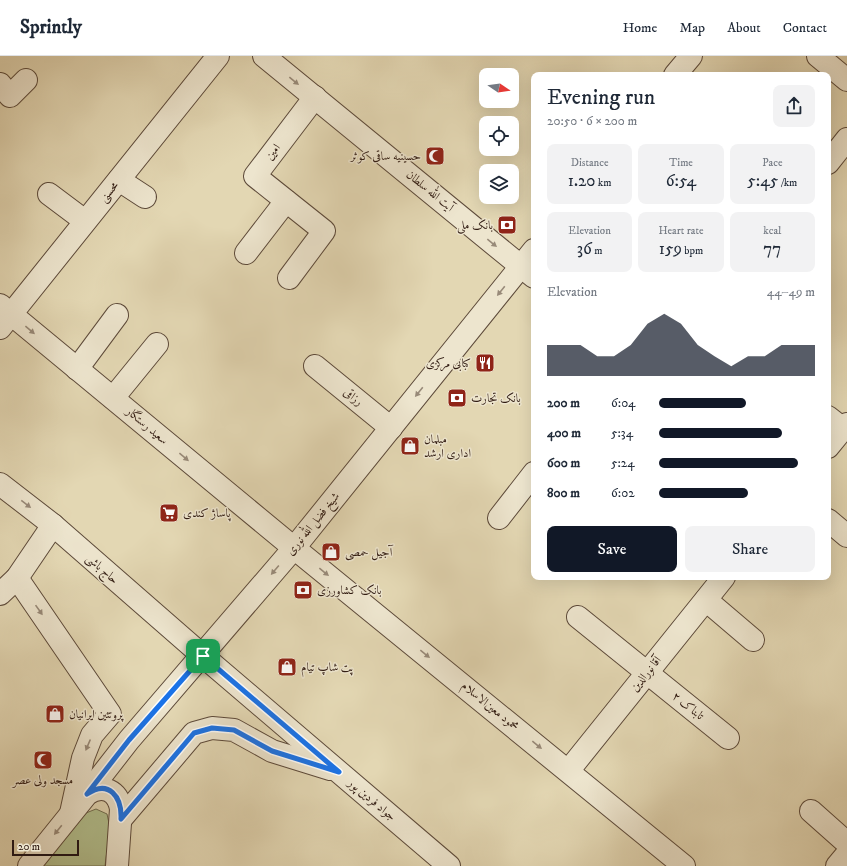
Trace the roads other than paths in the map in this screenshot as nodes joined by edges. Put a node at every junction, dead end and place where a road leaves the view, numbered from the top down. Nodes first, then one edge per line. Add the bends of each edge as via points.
1 (218, 56) edge
2 (264, 56) edge
3 (691, 56) edge
4 (826, 57) edge
5 (847, 63) edge
6 (678, 72) edge
7 (26, 80) dead end
8 (847, 80) edge
9 (0, 84) edge
10 (315, 97) junction
11 (847, 139) edge
12 (831, 159) edge
13 (119, 180) junction
14 (49, 194) dead end
15 (145, 197) dead end
16 (286, 201) junction
17 (85, 221) junction
18 (246, 253) dead end
19 (530, 264) edge
20 (289, 278) dead end
21 (118, 314) dead end
22 (4, 315) edge
23 (158, 344) dead end
24 (315, 366) dead end
25 (77, 369) junction
26 (113, 398) junction
27 (839, 423) edge
28 (391, 428) junction
29 (831, 440) edge
30 (531, 477) edge
31 (0, 484) edge
32 (499, 518) dead end
33 (831, 523) edge
34 (52, 525) junction
35 (847, 536) edge
36 (294, 548) junction
37 (17, 578) junction
38 (715, 584) edge
39 (0, 594) edge
40 (578, 617) dead end
41 (753, 640) dead end
42 (203, 656) junction
43 (647, 673) junction
44 (728, 738) dead end
45 (569, 770) junction
46 (339, 772) junction
47 (87, 794) junction
48 (811, 812) dead end
49 (71, 813) junction
50 (121, 819) junction
51 (847, 843) edge
52 (847, 854) edge
53 (443, 864) edge
54 (29, 866) edge
55 (116, 866) edge
56 (684, 866) edge
57 (837, 866) edge

1 - 13 street, محسنی
2 -> 10 street, آیت الله سلطان
3 - 6 street
4 - 5 street
4 - 8 street
7 - 9 street via 10,96
10 - 16 street, امین via 255,176
10 -> 19 street, آیت الله سلطان
11 - 12 street
13 - 15 street
13 - 17 street, محسنی
14 - 17 street
16 - 18 street
16 - 20 street, امین via 324,231
17 - 22 street, محسنی
19 -> 28 street, شیخ فضل الله نوری
21 - 25 street
22 -> 25 street, سعید رستگار
23 - 26 street
24 - 28 street, رزاقی
25 - 26 street, سعید رستگار
26 -> 36 street, سعید رستگار
27 - 29 street
28 - 36 street, شیخ فضل الله نوری
30 - 32 street
31 -> 34 street, حاج باشی
33 - 35 street
34 - 37 street
34 - 42 street, حاج باشی
36 -> 42 street, شیخ فضل الله نوری
36 -> 45 street, محمود معین‌الاسلام
37 - 39 street
37 -> 49 street via 110,714 92,735 83,758
38 - 41 street
38 - 43 street, آقا نورالدین
40 - 43 street, تابناک ۲
42 - 46 street, جواد فردین پور
42 - 47 street, شیخ فضل الله نوری via 129,740
43 - 44 street, تابناک ۲
43 - 45 street, آقا نورالدین
45 - 56 street, محمود معین‌الاسلام
46 - 50 street via 272,751 234,730 212,728 194,733
46 - 53 street, جواد فردین پور
47 - 49 street, شیخ فضل الله نوری
47 - 50 street via 99,788 112,792 120,802
48 - 51 street
49 -> 54 street, شیخ فضل الله نوری
50 - 55 street
52 - 57 street

